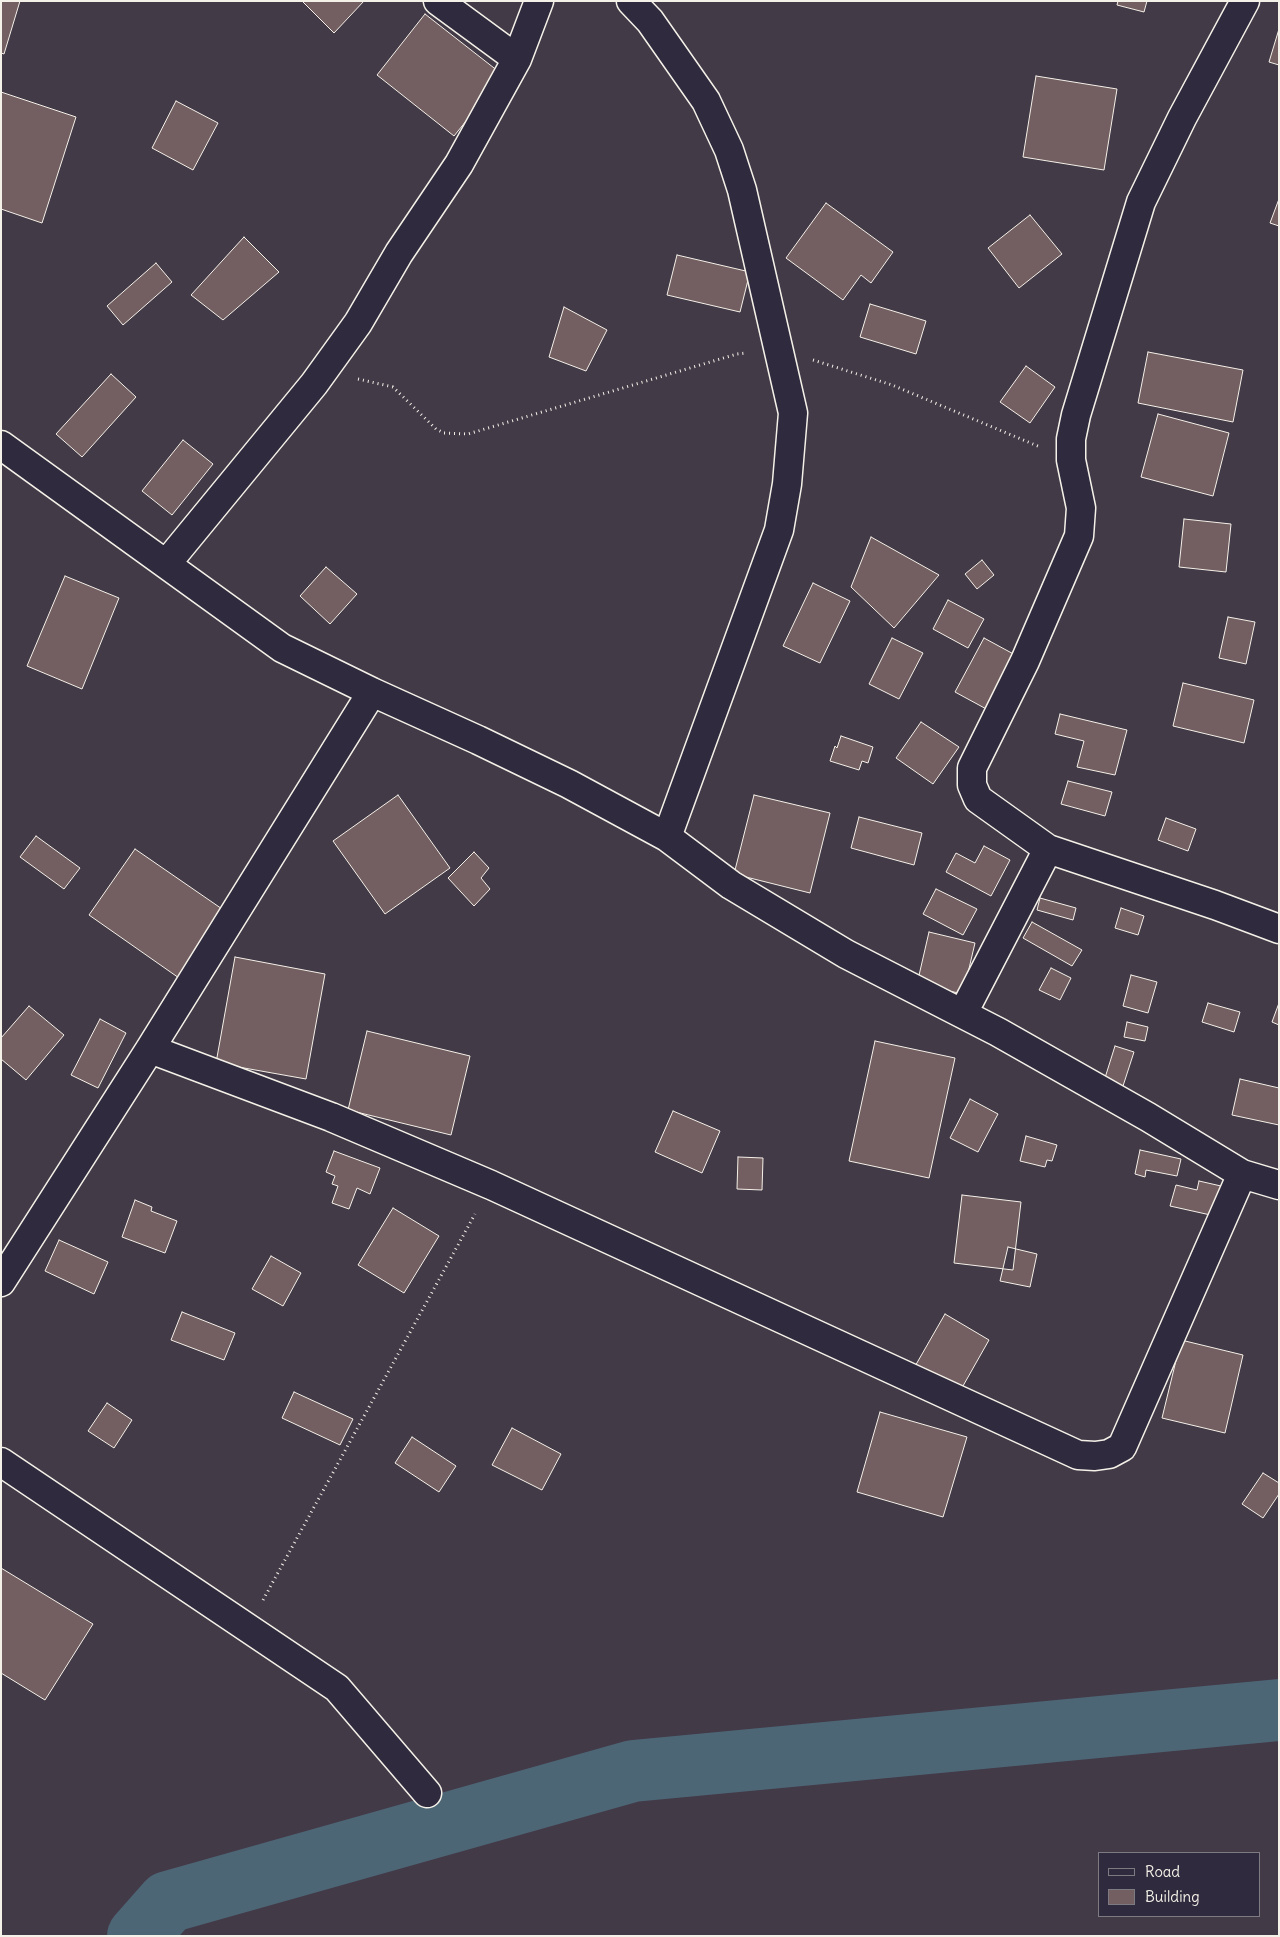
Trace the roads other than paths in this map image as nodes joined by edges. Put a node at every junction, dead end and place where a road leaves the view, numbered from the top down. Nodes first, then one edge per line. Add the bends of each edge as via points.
1 (438, 1) edge
2 (539, 1) edge
3 (631, 1) edge
4 (1245, 1) edge
5 (517, 59) junction
6 (1, 445) edge
7 (167, 564) junction
8 (372, 692) junction
9 (667, 837) junction
10 (1048, 849) junction
11 (1279, 929) edge
12 (963, 1013) junction
13 (150, 1049) junction
14 (1242, 1174) junction
15 (1279, 1185) edge
16 (1, 1282) edge
17 (1, 1462) edge
18 (427, 1792) dead end

1 - 5 street
2 - 5 street
3 - 9 street via 650,21 706,101 730,150 793,413 779,530
4 - 10 street via 1141,202 1071,439 1071,460 1082,508 1079,536 1025,661 972,768 972,785 978,799
5 - 7 street via 459,164 399,253 358,323 314,384
6 - 7 street
7 - 8 street via 282,648
8 - 9 street via 560,780
8 - 13 street
9 - 12 street via 731,885 846,954
10 - 11 street
10 - 12 street
12 - 14 street via 1140,1112
13 - 14 street via 331,1117 491,1185 1078,1455 1109,1454 1122,1447
13 - 16 street
14 - 15 street
17 - 18 street via 336,1688

